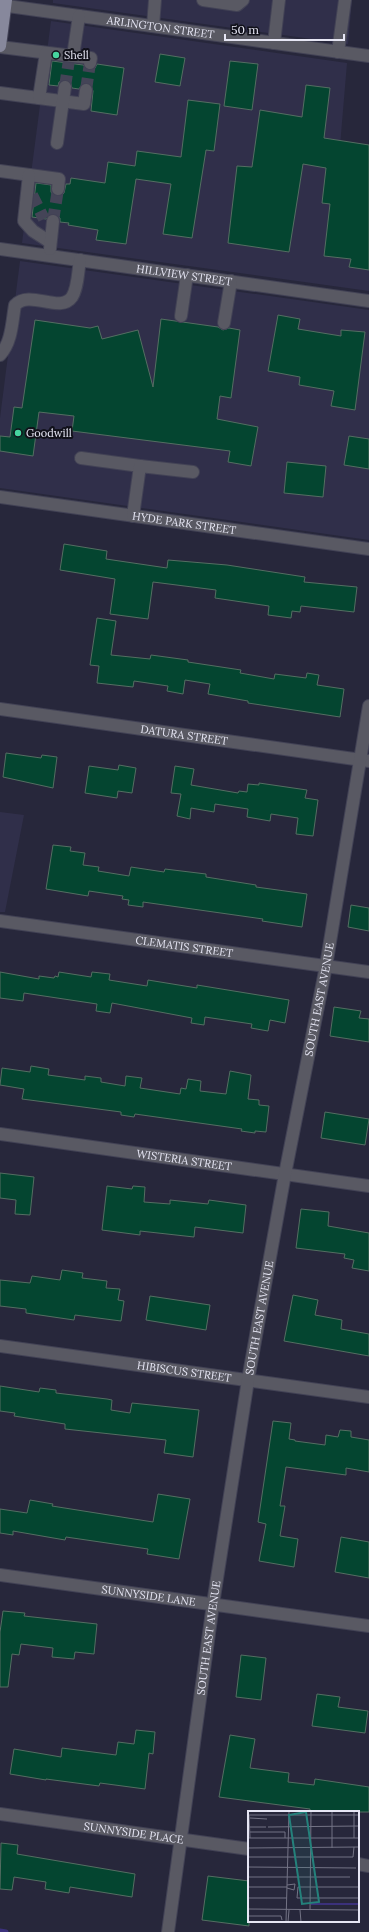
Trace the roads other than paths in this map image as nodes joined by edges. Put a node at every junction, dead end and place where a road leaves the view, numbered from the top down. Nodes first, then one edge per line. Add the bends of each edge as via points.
1 (156, 0) edge
2 (203, 0) edge
3 (243, 0) edge
4 (279, 0) edge
5 (345, 0) edge
6 (4, 4) edge
7 (79, 16) junction
8 (153, 26) junction
9 (274, 43) junction
10 (0, 47) edge
11 (338, 52) junction
12 (46, 53) junction
13 (369, 56) edge
14 (70, 57) junction
15 (90, 64) dead end
16 (65, 87) tunnel mouth
17 (86, 90) tunnel mouth
18 (0, 93) edge
19 (39, 98) junction
20 (62, 101) junction
21 (57, 143) dead end
22 (0, 171) edge
23 (29, 185) junction
24 (58, 189) dead end
25 (0, 249) edge
26 (48, 256) junction
27 (80, 260) junction
28 (187, 275) junction
29 (231, 281) junction
30 (369, 300) edge
31 (181, 316) dead end
32 (224, 323) dead end
33 (0, 355) edge
34 (82, 458) dead end
35 (140, 466) junction
36 (193, 472) dead end
37 (0, 497) edge
38 (133, 516) junction
39 (369, 549) edge
40 (369, 706) edge
41 (0, 709) edge
42 (364, 761) edge
43 (0, 921) edge
44 (326, 966) junction
45 (369, 972) edge
46 (0, 1134) edge
47 (285, 1174) junction
48 (369, 1186) edge
49 (0, 1346) edge
50 (248, 1380) junction
51 (369, 1397) edge
52 (0, 1575) edge
53 (213, 1604) junction
54 (369, 1626) edge
55 (0, 1814) edge
56 (180, 1840) junction
57 (248, 1849) edge
58 (359, 1864) edge
59 (369, 1866) edge
60 (168, 1932) edge

1 - 8 street
2 - 3 street via 237,5
4 - 9 street
5 - 11 street
6 - 7 street, ARLINGTON STREET
6 - 10 main road
7 - 8 street, ARLINGTON STREET
7 - 14 street
8 - 9 street, ARLINGTON STREET
9 - 11 street, ARLINGTON STREET
10 - 12 street
11 - 13 street, ARLINGTON STREET
12 - 14 street
12 - 19 street
14 - 15 street via 91,58
16 - 20 street
17 - 20 street via 84,104
18 - 19 street
19 - 20 street
20 - 21 street
22 - 23 street
23 - 24 street via 59,179
23 - 26 street via 24,221 33,231 50,228
25 - 26 street, HILLVIEW STREET
26 - 27 street, HILLVIEW STREET
27 - 28 street, HILLVIEW STREET
27 - 33 street via 75,288 67,301 60,303 26,298 14,305 9,339
28 - 29 street, HILLVIEW STREET
28 - 31 street
29 - 30 street, HILLVIEW STREET
29 - 32 street
34 - 35 street
35 - 36 street
35 - 38 street
37 - 38 street, HYDE PARK STREET
38 - 39 street, HYDE PARK STREET
40 - 42 street, SOUTH EAST AVENUE
41 - 42 street, DATURA STREET
42 - 44 street, SOUTH EAST AVENUE
43 - 44 street, CLEMATIS STREET
44 - 45 street, CLEMATIS STREET
44 - 47 street, SOUTH EAST AVENUE
46 - 47 street, WISTERIA STREET
47 - 48 street, WISTERIA STREET
47 - 50 street, SOUTH EAST AVENUE
49 - 50 street, HIBISCUS STREET
50 - 51 street, HIBISCUS STREET
50 - 53 street, SOUTH EAST AVENUE
52 - 53 street, SUNNYSIDE LANE
53 - 54 street, SUNNYSIDE LANE
53 - 56 street, SOUTH EAST AVENUE
55 - 56 street, SUNNYSIDE PLACE
56 - 57 street, SUNNYSIDE PLACE
56 - 60 street, SOUTH EAST AVENUE
58 - 59 street

